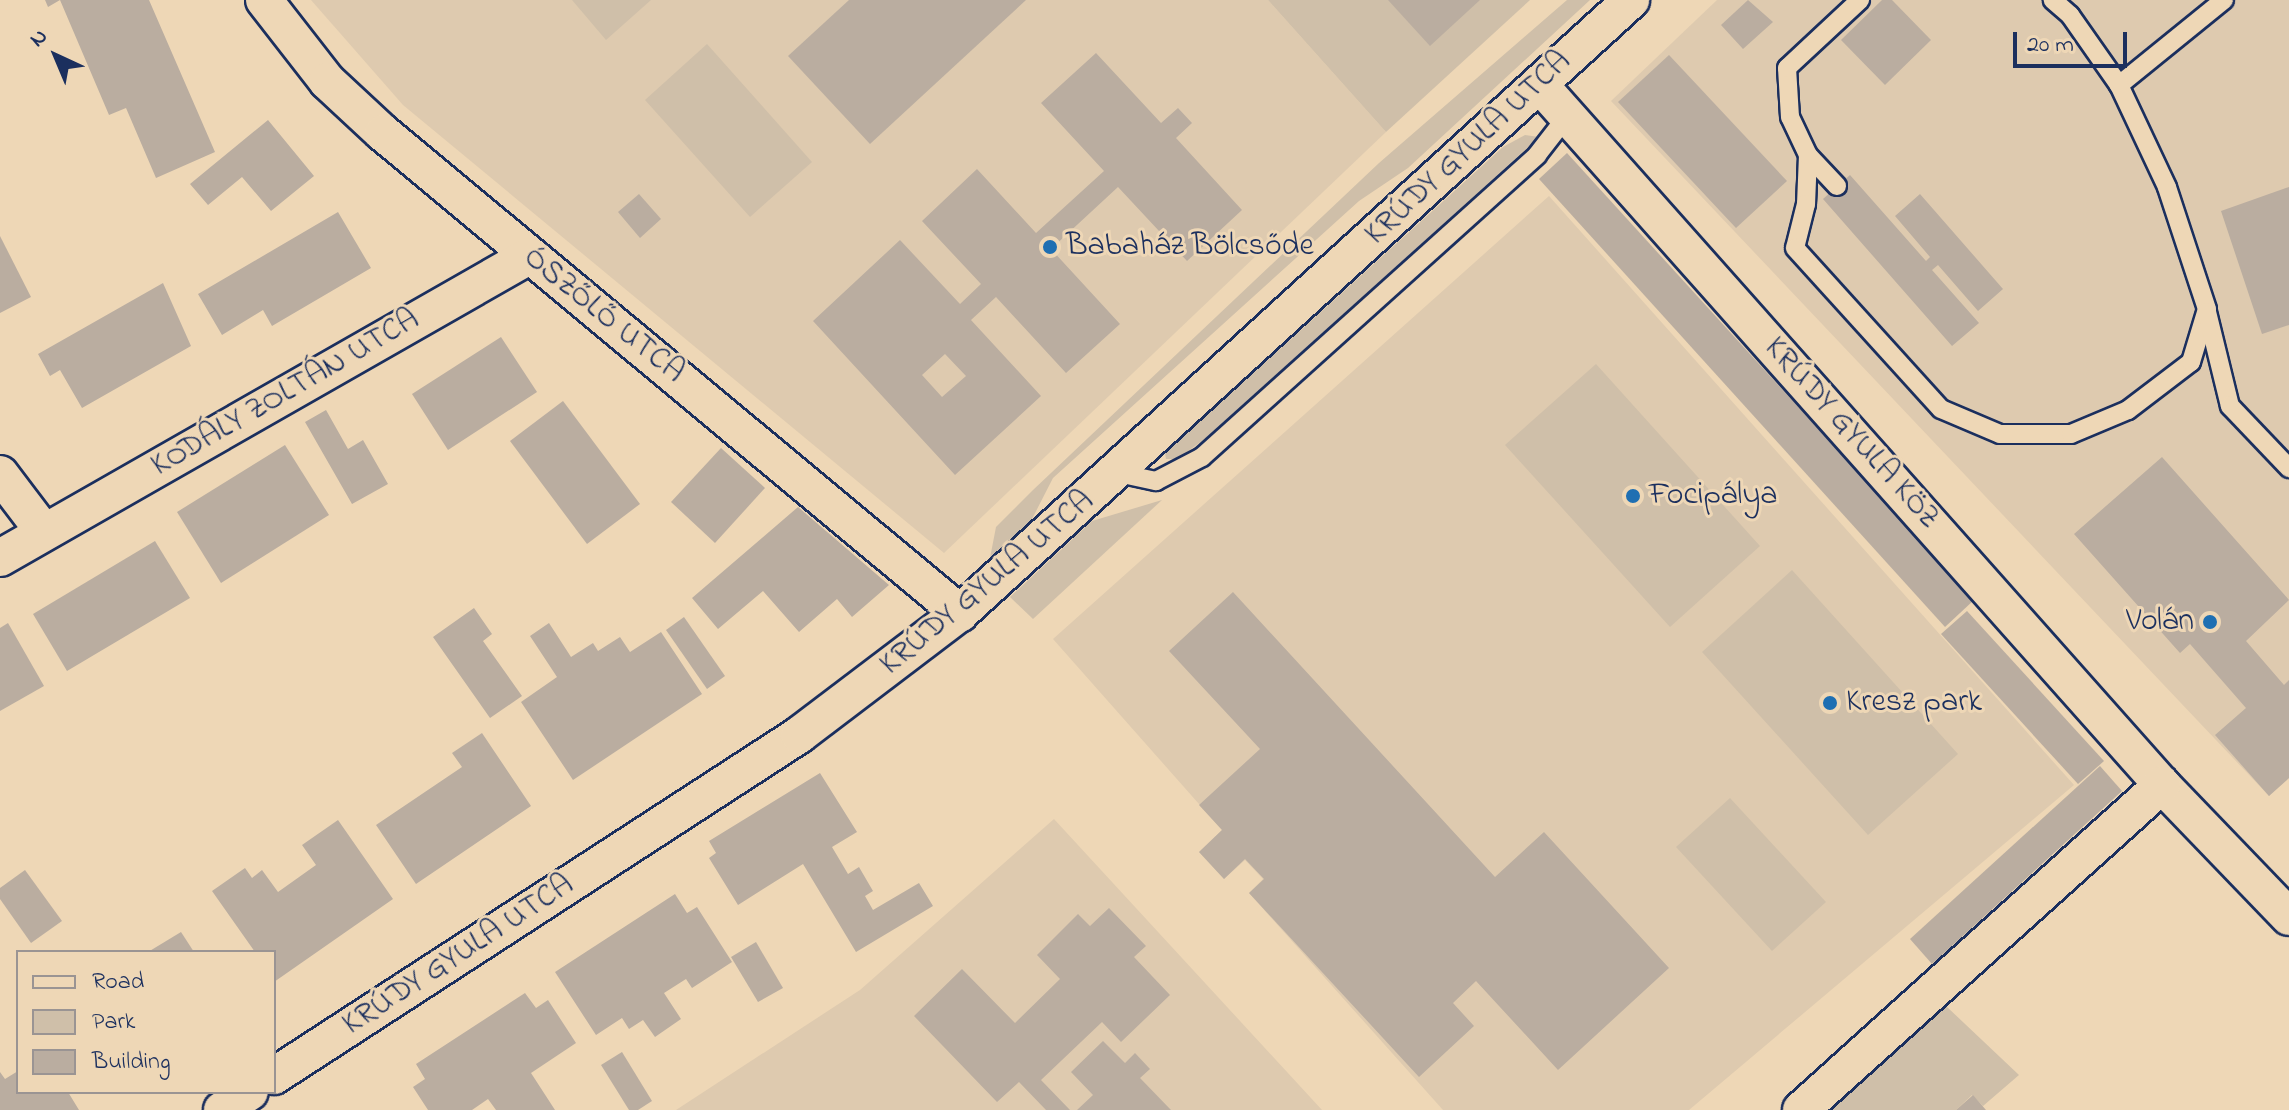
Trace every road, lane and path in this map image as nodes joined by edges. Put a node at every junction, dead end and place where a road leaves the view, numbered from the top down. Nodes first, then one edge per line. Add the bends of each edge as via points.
1 (264, 0) edge
2 (1631, 0) edge
3 (1860, 0) edge
4 (2053, 0) edge
5 (2224, 0) edge
6 (1539, 84) junction
7 (2119, 85) junction
8 (1568, 115) junction
9 (1808, 155) junction
10 (1837, 186) dead end
11 (529, 256) junction
12 (2207, 309) junction
13 (2289, 468) edge
14 (1118, 473) junction
15 (0, 474) edge
16 (44, 532) junction
17 (0, 558) edge
18 (960, 613) junction
19 (2162, 785) junction
20 (2289, 917) edge
21 (276, 1075) edge
22 (247, 1094) edge
23 (222, 1110) edge
24 (1801, 1110) edge

1 - 11 street, ÓSZŐLŐ UTCA via 327,81
2 - 6 street, KRÚDY GYULA UTCA
3 - 9 lane via 1787,68 1790,117
4 - 7 lane via 2070,15
5 - 7 lane
6 - 8 street, KRÚDY GYULA KÖZ
6 - 14 street, KRÚDY GYULA UTCA
7 - 12 lane via 2167,187
8 - 14 lane via 1537,155 1202,457 1156,481
8 - 19 street, KRÚDY GYULA KÖZ
9 - 10 lane
9 - 12 lane via 1806,204 1795,248 1941,409 2000,434 2071,434 2128,410 2191,362
11 - 16 street, KODÁLY ZOLTÁN UTCA
11 - 18 street, ÓSZŐLŐ UTCA
12 - 13 lane via 2230,406
14 - 18 street, KRÚDY GYULA UTCA
15 - 16 street
16 - 17 street, KODÁLY ZOLTÁN UTCA
18 - 21 street, KRÚDY GYULA UTCA via 799,735
19 - 20 street, KRÚDY GYULA KÖZ
19 - 24 street
22 - 23 street

